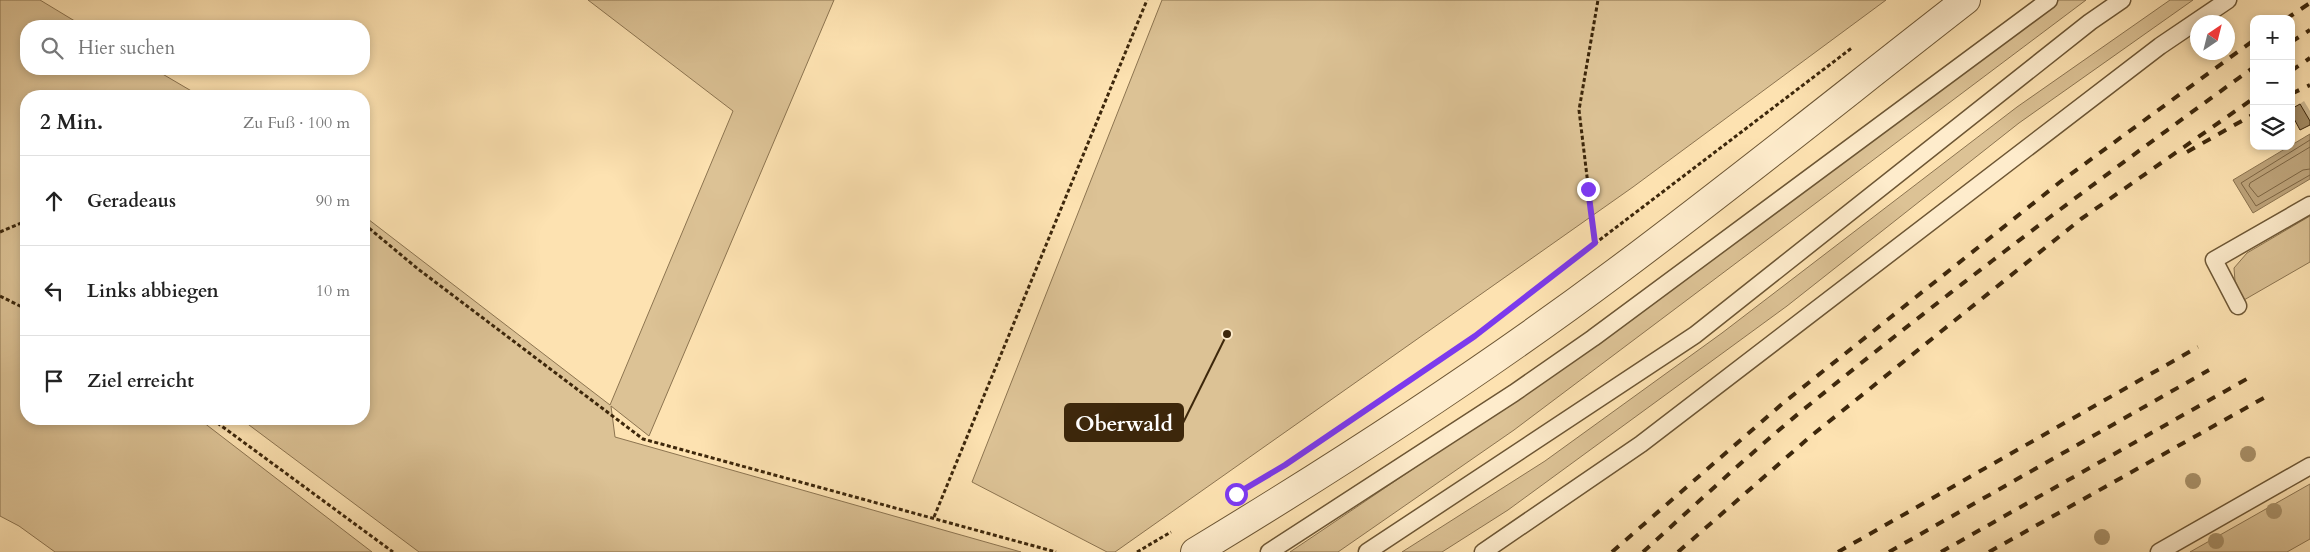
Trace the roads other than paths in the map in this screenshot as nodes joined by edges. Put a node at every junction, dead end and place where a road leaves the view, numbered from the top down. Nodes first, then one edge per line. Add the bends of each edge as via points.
1 (1966, 0) edge
2 (2049, 0) edge
3 (2122, 0) edge
4 (2228, 0) edge
5 (2310, 205) edge
6 (2238, 306) dead end
7 (2310, 466) edge
8 (1195, 552) edge
9 (1269, 552) edge
10 (1367, 552) edge
11 (1484, 552) edge
12 (2159, 552) edge

1 - 8 street via 1616,272 1338,463
2 - 9 lane via 1585,344
3 - 10 lane via 1695,336
4 - 11 lane via 2160,46 1641,444
5 - 6 lane via 2214,260
7 - 12 lane

